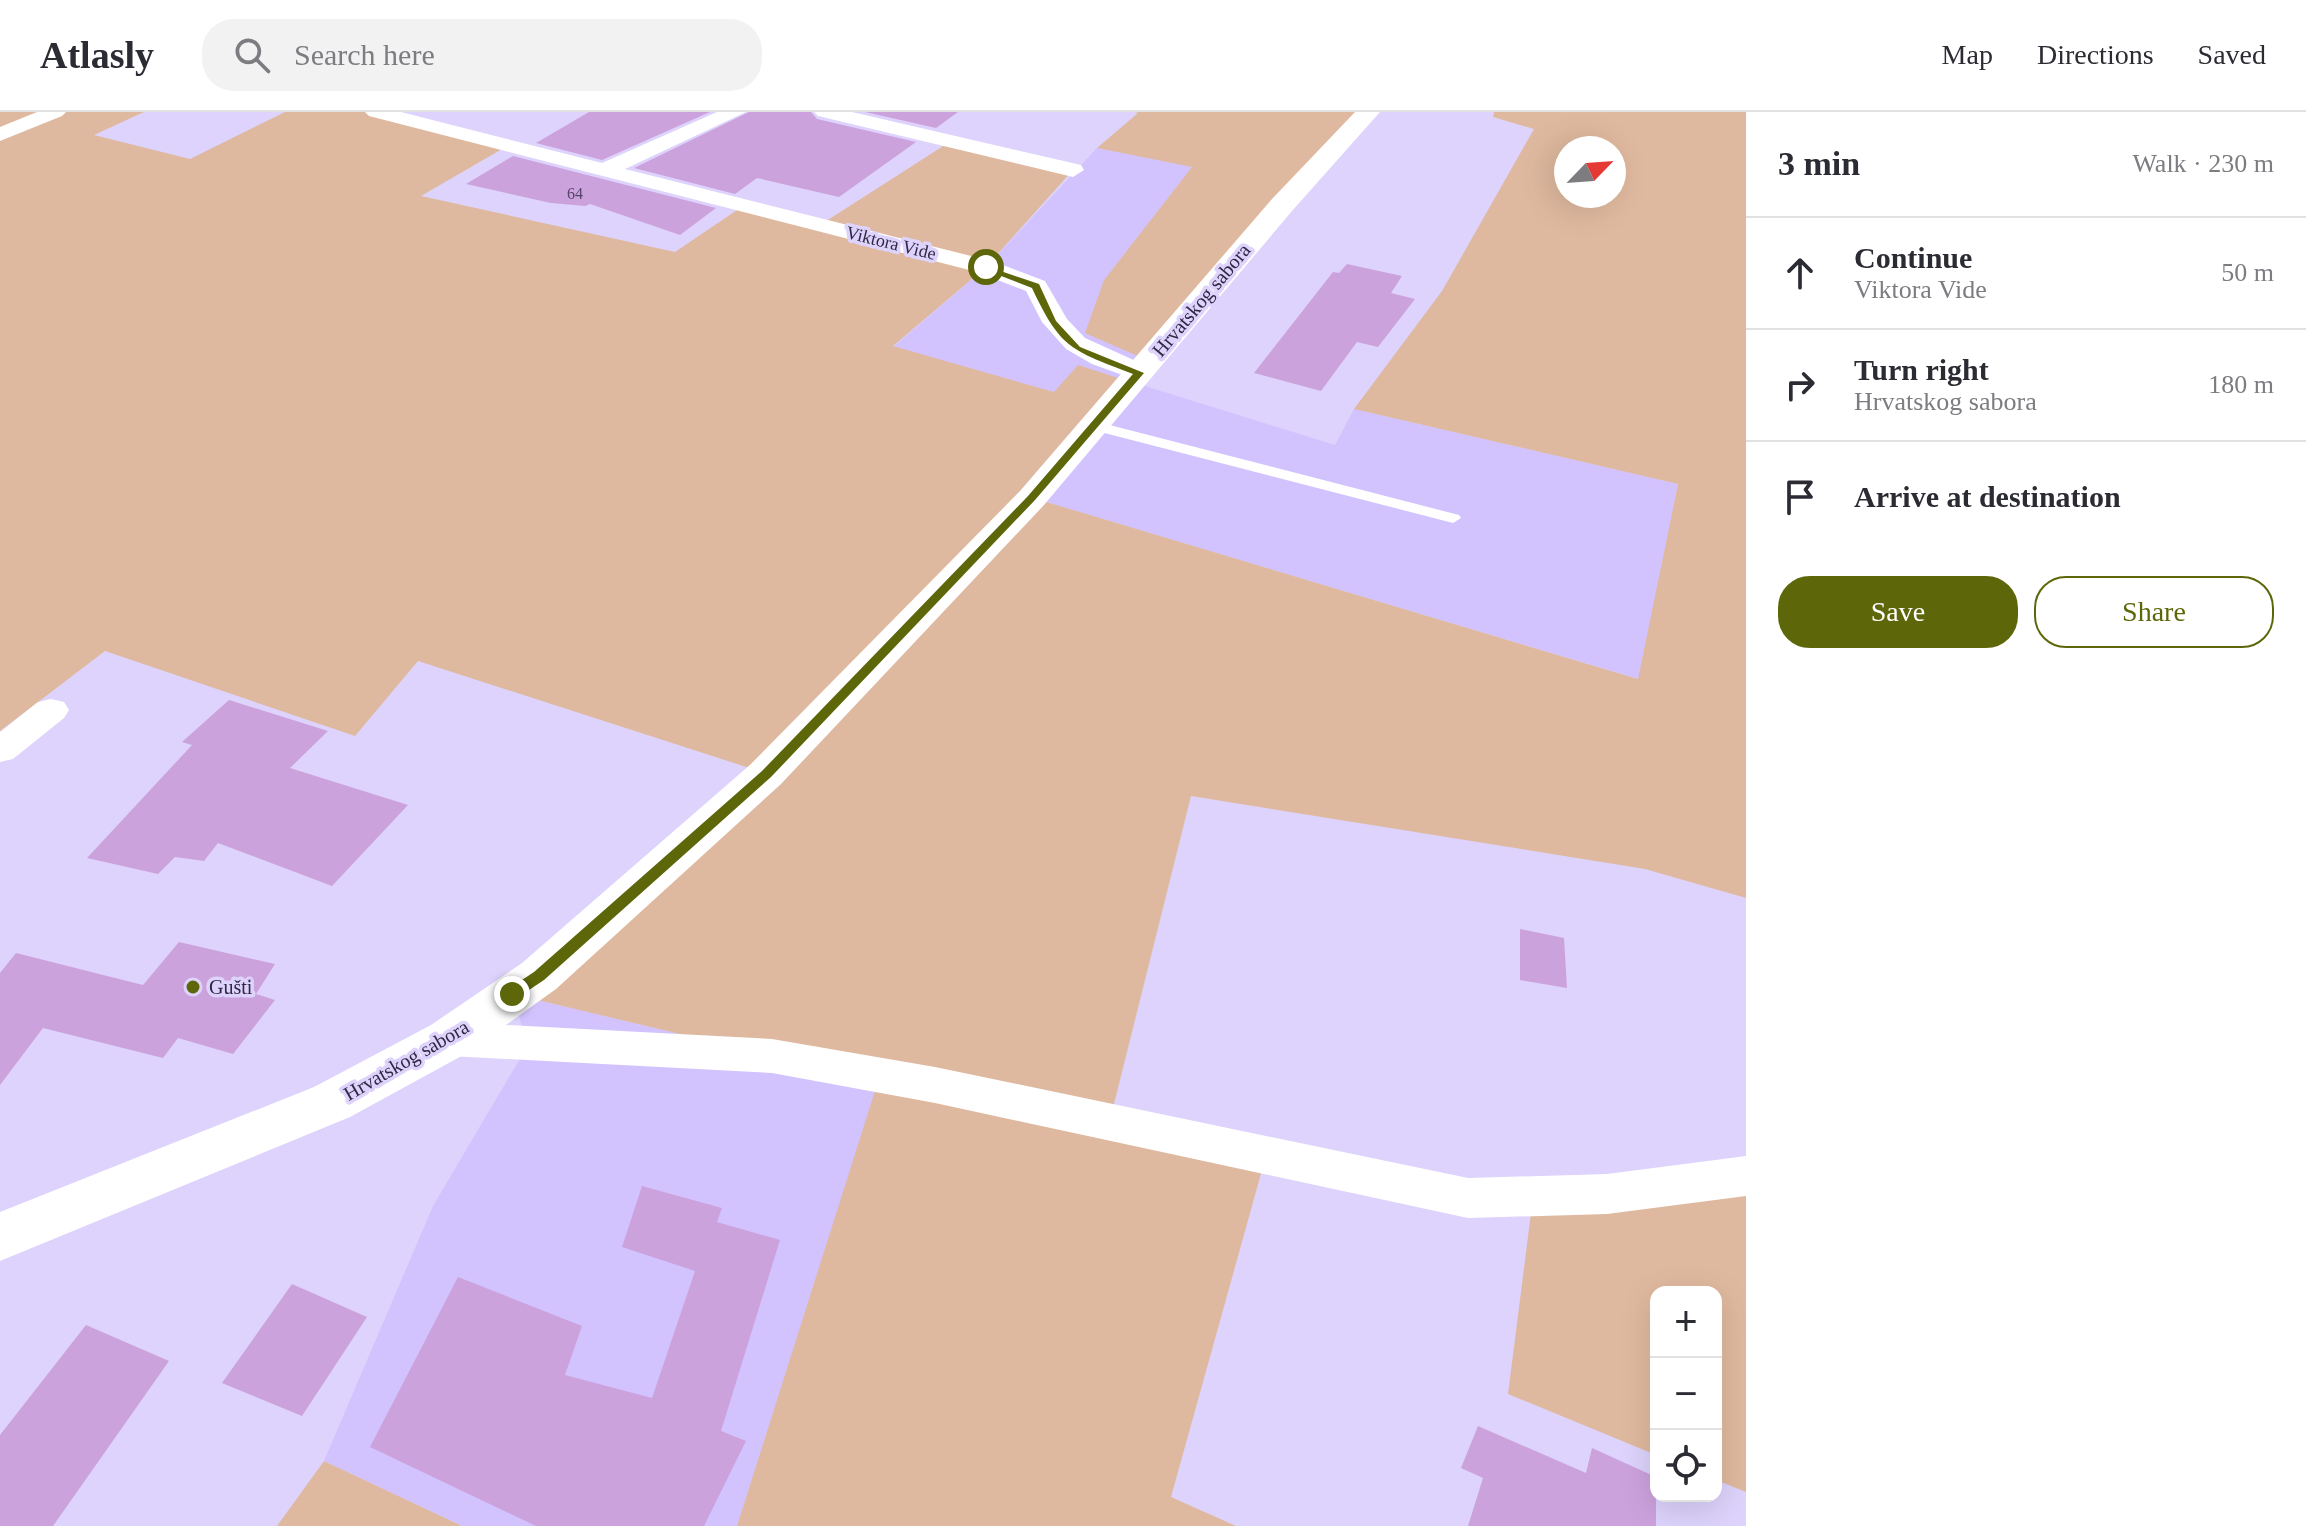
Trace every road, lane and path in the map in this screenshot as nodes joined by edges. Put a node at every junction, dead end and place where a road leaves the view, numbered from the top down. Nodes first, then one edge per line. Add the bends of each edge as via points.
1 (55, 112) edge
2 (376, 112) edge
3 (735, 112) edge
4 (825, 112) edge
5 (1368, 112) edge
6 (0, 135) edge
7 (606, 169) junction
8 (1073, 170) dead end
9 (1139, 373) junction
10 (1094, 426) junction
11 (1453, 518) dead end
12 (51, 710) dead end
13 (0, 750) edge
14 (449, 1039) junction
15 (1746, 1176) edge
16 (0, 1237) edge

1 - 6 street
2 - 7 street, Viktora Vide
3 - 7 street
4 - 8 street
5 - 9 main road, Hrvatskog sabora
7 - 9 street, Viktora Vide via 1036,286 1052,322 1076,349
9 - 10 main road, Hrvatskog sabora
10 - 11 lane
10 - 14 main road, Hrvatskog sabora via 1032,498 766,774 539,976
12 - 13 street
14 - 15 street via 772,1056 1304,1160 1468,1198 1607,1194
14 - 16 main road, Hrvatskog sabora via 332,1102

